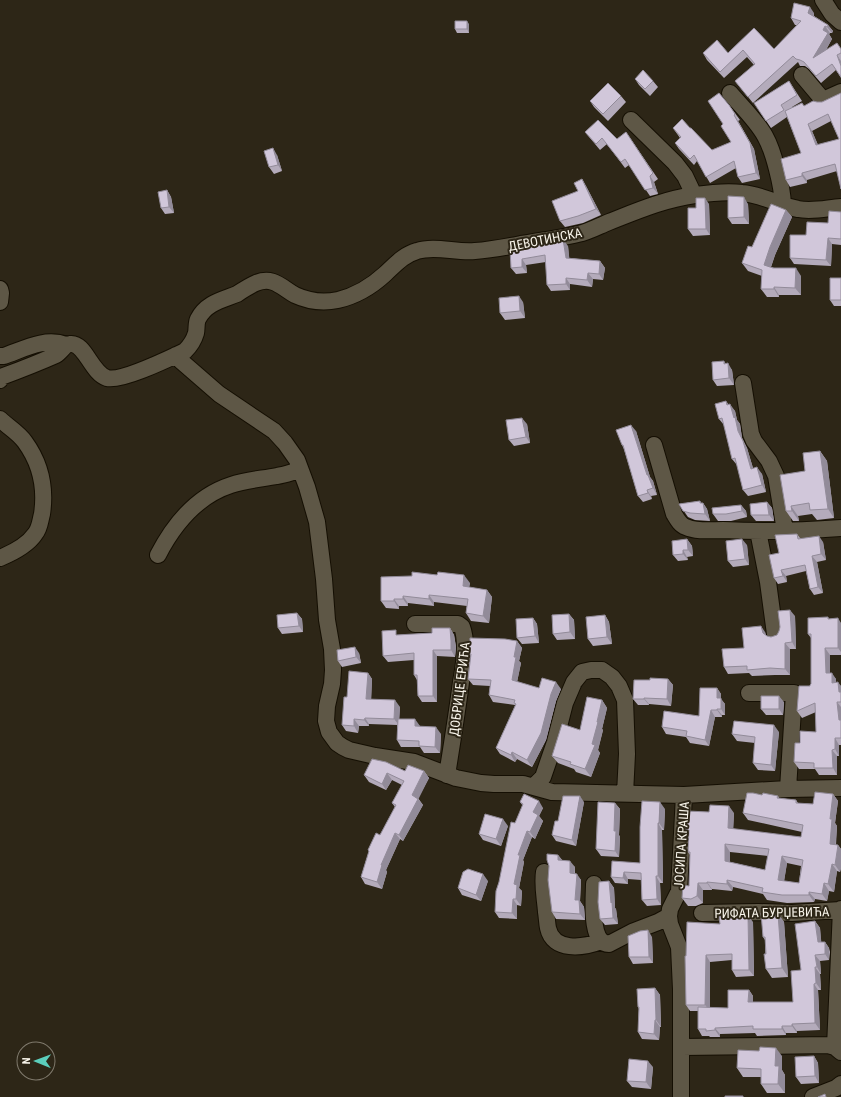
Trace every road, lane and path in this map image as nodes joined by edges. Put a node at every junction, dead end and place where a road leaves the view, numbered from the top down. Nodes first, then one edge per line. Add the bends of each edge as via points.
1 (822, 0) edge
2 (841, 22) edge
3 (802, 75) dead end
4 (841, 92) edge
5 (730, 93) dead end
6 (631, 120) dead end
7 (694, 195) junction
8 (783, 204) junction
9 (841, 206) edge
10 (0, 289) edge
11 (0, 302) edge
12 (66, 345) junction
13 (176, 355) junction
14 (0, 356) edge
15 (0, 380) edge
16 (743, 383) dead end
17 (0, 419) edge
18 (654, 445) dead end
19 (300, 470) junction
20 (841, 528) edge
21 (785, 531) junction
22 (758, 532) junction
23 (158, 556) dead end
24 (0, 558) edge
25 (415, 624) dead end
26 (775, 634) edge
27 (749, 693) dead end
28 (447, 775) junction
29 (534, 786) junction
30 (841, 788) edge
31 (788, 789) junction
32 (625, 794) junction
33 (684, 795) junction
34 (544, 872) dead end
35 (594, 884) dead end
36 (841, 910) edge
37 (702, 913) dead end
38 (669, 916) junction
39 (601, 942) junction
40 (682, 1047) junction
41 (838, 1049) edge
42 (841, 1084) edge
43 (681, 1097) edge
44 (813, 1097) edge

1 - 2 street
3 - 4 street via 823,100
5 - 8 street via 765,136 777,171
6 - 7 street via 675,164 685,176
7 - 8 street, ДЕВОТИНСКА via 740,192
7 - 13 street, ДЕВОТИНСКА via 650,206 581,234 501,248 470,251 435,248 418,250 364,289 328,301 319,302 302,298 273,282 258,282 208,306 198,319 190,346
8 - 9 street, ДЕВОТИНСКА via 806,210
10 - 11 street
12 - 13 street, ДЕВОТИНСКА via 70,343 79,346 92,366 106,378 121,377
12 - 14 street via 42,342
12 - 15 street via 58,354
13 - 19 street via 219,394 280,437 292,451
16 - 21 street via 751,434 776,476
17 - 24 street via 21,436 30,449 42,477 44,495 40,523 35,534 12,553
18 - 22 street via 674,514 680,524 686,528 700,530
19 - 23 street via 231,485 205,497 176,526
19 - 28 street via 317,522 332,649 332,684 326,721 329,732 337,743 349,750 414,762
20 - 21 street
21 - 22 street
22 - 26 street
25 - 28 street, ДОБРИЦЕ ЕРИЋА via 458,624 465,634 463,670
27 - 31 street via 794,693
28 - 29 street via 481,783 517,783
29 - 32 street via 552,792
29 - 32 street via 543,777 574,682 582,672 602,670 620,686 625,700
30 - 31 street, ЈОСИПА КРАША
31 - 33 street, ЈОСИПА КРАША
32 - 33 street
33 - 38 street, ЈОСИПА КРАША via 679,891
34 - 39 street via 542,883 548,929 553,940 576,947
35 - 39 street via 594,923
36 - 37 street, РИФАТА БУРЏЕВИЋА via 799,913
36 - 41 street
38 - 39 street via 609,944
38 - 40 street via 679,947
40 - 41 street via 828,1045
40 - 43 street
42 - 44 street

